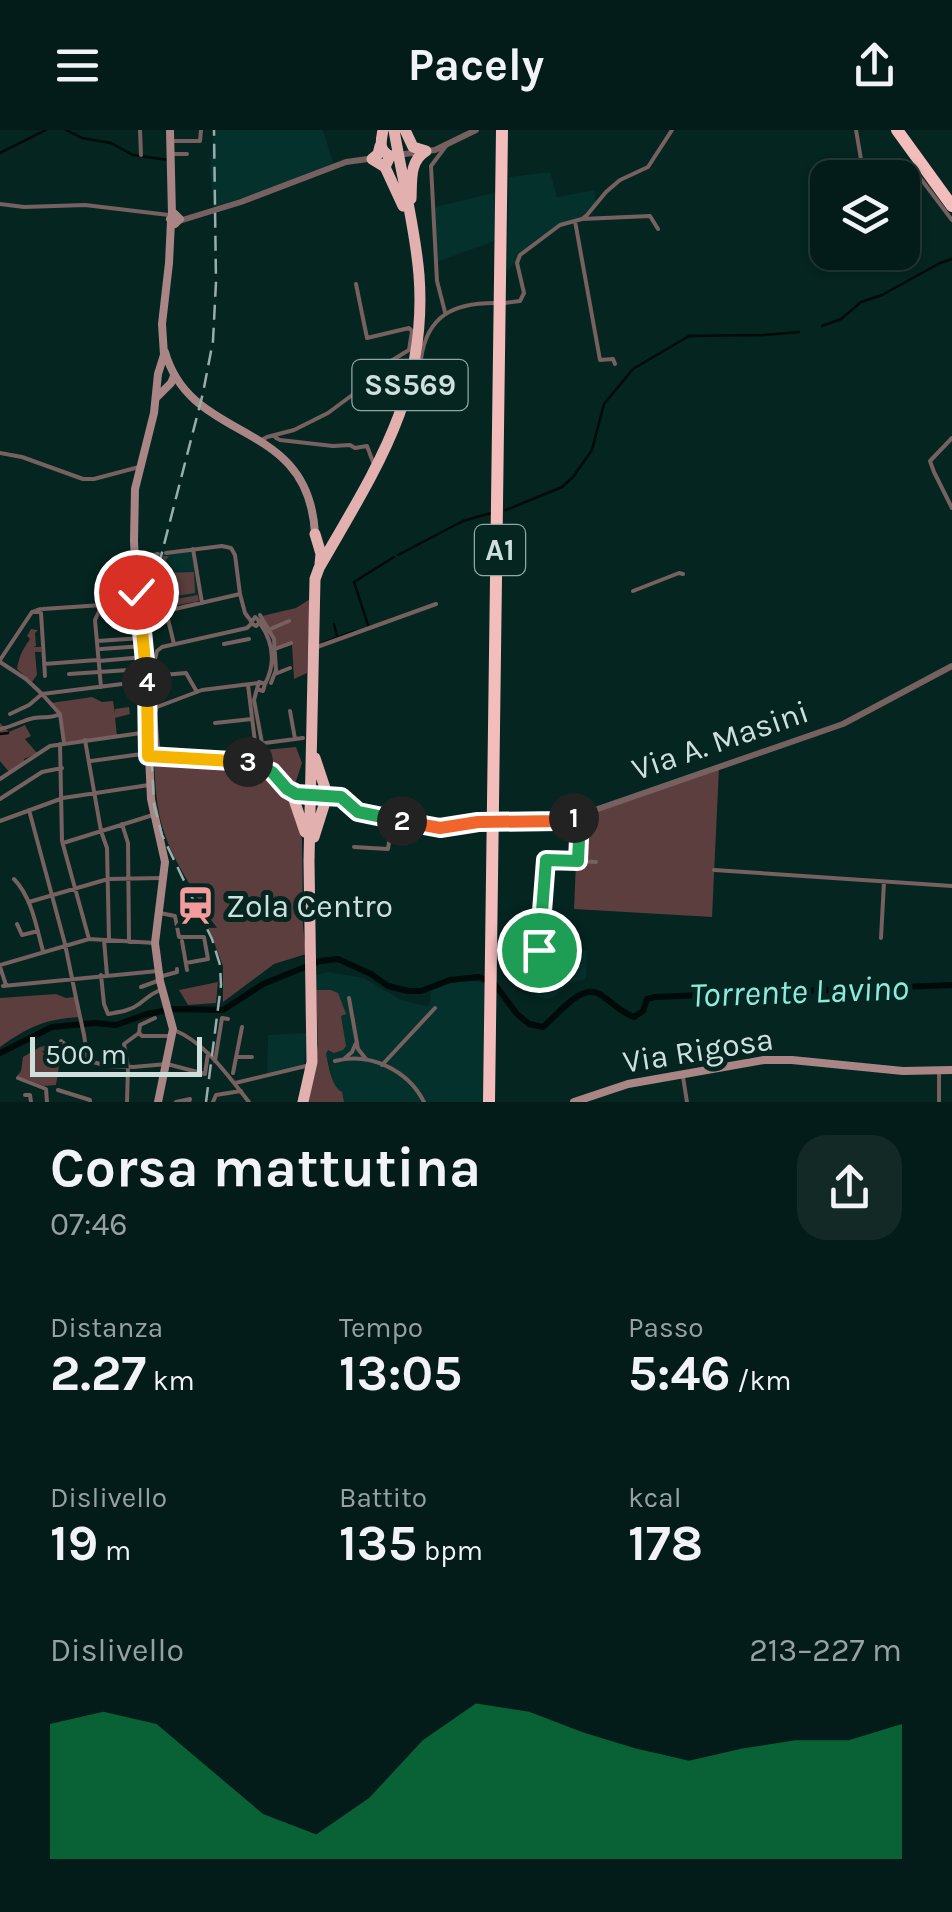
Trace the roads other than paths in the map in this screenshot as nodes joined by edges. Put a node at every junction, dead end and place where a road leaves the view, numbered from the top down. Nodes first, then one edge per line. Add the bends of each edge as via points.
1 (140, 130) edge
2 (170, 130) edge
3 (201, 130) edge
4 (383, 130) edge
5 (394, 130) edge
6 (406, 130) edge
7 (476, 130) edge
8 (503, 130) edge
9 (672, 130) edge
10 (856, 130) edge
11 (900, 130) edge
12 (170, 140) junction
13 (380, 146) junction
14 (446, 146) junction
15 (426, 151) joint
16 (171, 154) junction
17 (187, 154) dead end
18 (411, 154) junction
19 (141, 156) dead end
20 (372, 159) junction
21 (387, 162) junction
22 (952, 197) edge
23 (0, 204) edge
24 (952, 206) edge
25 (174, 217) junction
26 (410, 218) junction
27 (579, 220) junction
28 (952, 220) edge
29 (658, 228) dead end
30 (356, 284) dead end
31 (445, 312) junction
32 (164, 348) junction
33 (421, 360) dead end
34 (615, 364) dead end
35 (174, 376) junction
36 (162, 386) junction
37 (190, 397) junction
38 (276, 434) junction
39 (952, 438) edge
40 (260, 441) junction
41 (0, 453) edge
42 (374, 463) dead end
43 (139, 468) junction
44 (952, 508) edge
45 (316, 534) junction
46 (338, 536) junction
47 (193, 549) junction
48 (166, 553) dead end
49 (158, 554) dead end
50 (319, 568) junction
51 (683, 574) dead end
52 (633, 590) dead end
53 (132, 593) junction
54 (240, 594) junction
55 (202, 603) junction
56 (436, 604) dead end
57 (102, 605) junction
58 (41, 611) junction
59 (257, 622) junction
60 (290, 622) dead end
61 (249, 639) dead end
62 (96, 642) junction
63 (143, 642) junction
64 (174, 644) junction
65 (224, 644) dead end
66 (291, 644) dead end
67 (317, 647) dead end
68 (101, 649) dead end
69 (275, 650) junction
70 (144, 657) junction
71 (0, 661) edge
72 (98, 661) junction
73 (44, 664) junction
74 (952, 666) edge
75 (290, 668) dead end
76 (146, 669) junction
77 (100, 672) junction
78 (69, 674) dead end
79 (275, 674) junction
80 (45, 676) dead end
81 (146, 681) junction
82 (259, 685) junction
83 (101, 687) junction
84 (196, 692) junction
85 (42, 694) junction
86 (290, 711) dead end
87 (10, 714) dead end
88 (60, 714) junction
89 (252, 719) junction
90 (215, 723) dead end
91 (0, 730) edge
92 (148, 732) junction
93 (307, 738) junction
94 (295, 739) junction
95 (87, 741) junction
96 (263, 743) junction
97 (63, 744) junction
98 (148, 755) junction
99 (183, 757) junction
100 (260, 760) junction
101 (91, 761) junction
102 (62, 768) junction
103 (0, 779) edge
104 (150, 785) junction
105 (96, 793) junction
106 (310, 795) junction
107 (63, 798) junction
108 (0, 799) edge
109 (29, 810) junction
110 (153, 815) junction
111 (580, 816) junction
112 (392, 820) junction
113 (0, 821) edge
114 (122, 824) junction
115 (102, 831) junction
116 (63, 844) junction
117 (354, 847) dead end
118 (309, 861) junction
119 (578, 861) junction
120 (596, 862) dead end
121 (714, 870) dead end
122 (14, 878) dead end
123 (164, 878) junction
124 (108, 879) junction
125 (128, 879) junction
126 (884, 882) junction
127 (952, 886) edge
128 (75, 888) junction
129 (51, 895) junction
130 (29, 902) junction
131 (159, 913) junction
132 (18, 924) dead end
133 (38, 931) junction
134 (182, 938) junction
135 (881, 938) dead end
136 (89, 939) junction
137 (106, 940) junction
138 (129, 942) junction
139 (64, 944) junction
140 (155, 944) junction
141 (43, 951) junction
142 (0, 966) edge
143 (177, 970) dead end
144 (104, 975) junction
145 (0, 976) edge
146 (72, 979) junction
147 (538, 980) dead end
148 (160, 983) junction
149 (4, 986) junction
150 (142, 986) dead end
151 (0, 993) edge
152 (349, 998) dead end
153 (436, 1008) dead end
154 (155, 1018) dead end
155 (228, 1019) dead end
156 (242, 1027) dead end
157 (140, 1033) junction
158 (172, 1033) junction
159 (61, 1040) dead end
160 (356, 1043) junction
161 (236, 1057) junction
162 (252, 1057) dead end
163 (210, 1058) junction
164 (366, 1058) junction
165 (344, 1059) junction
166 (88, 1061) junction
167 (335, 1061) dead end
168 (167, 1064) junction
169 (382, 1065) junction
170 (306, 1066) dead end
171 (128, 1067) junction
172 (939, 1070) junction
173 (952, 1070) edge
174 (231, 1074) junction
175 (682, 1074) junction
176 (18, 1078) dead end
177 (234, 1083) junction
178 (58, 1090) dead end
179 (241, 1091) junction
180 (25, 1095) dead end
181 (31, 1102) edge
182 (47, 1102) edge
183 (90, 1102) edge
184 (127, 1102) edge
185 (158, 1102) edge
186 (176, 1102) edge
187 (189, 1102) edge
188 (213, 1102) edge
189 (249, 1102) edge
190 (302, 1102) edge
191 (424, 1102) edge
192 (491, 1102) edge
193 (574, 1102) edge
194 (686, 1102) edge
195 (939, 1102) edge

1 - 19 street
2 - 12 main road
3 - 12 street via 201,140
4 - 13 highway
5 - 26 highway, SS569
6 - 18 highway, SS569
7 - 14 street
8 - 192 highway, A1
9 - 27 street via 648,168 615,184
10 - 28 street via 863,171 914,170
11 - 22 highway
11 - 24 highway
12 - 16 main road
13 - 20 highway
13 - 21 highway, SS569
14 - 15 street
14 - 31 street via 431,166 437,282
15 - 18 highway
16 - 17 street
16 - 25 main road
18 - 21 street
18 - 26 highway, SS569
20 - 21 highway
20 - 25 street
21 - 26 highway, SS569
23 - 25 street via 84,205
25 - 32 main road
26 - 46 highway, SS569 via 420,302 412,374 386,452
27 - 29 street via 650,216
27 - 31 street via 552,230 520,255 520,301
27 - 34 street via 600,360
30 - 38 street via 367,338 409,328 409,350 371,373 328,413
31 - 33 street via 426,337
32 - 35 main road
32 - 36 main road
35 - 36 main road
35 - 37 main road
36 - 37 main road
36 - 43 main road
37 - 40 main road
38 - 40 street
38 - 42 street via 280,440 367,446
39 - 44 street via 930,460
40 - 45 main road via 300,477
41 - 43 street via 83,479
43 - 53 main road
45 - 46 highway via 324,544
45 - 50 highway, SS569
46 - 50 highway, SS569
47 - 48 street
47 - 54 street via 232,548
47 - 55 street
49 - 53 street via 142,560 146,584
50 - 93 highway, SS569
51 - 52 street
53 - 57 street
53 - 63 main road
54 - 55 street
54 - 59 street
55 - 64 street via 166,611
56 - 67 street
57 - 58 street
57 - 62 street
58 - 71 street via 32,612
58 - 73 street
59 - 60 street
59 - 64 street
59 - 69 street via 274,639
59 - 82 street via 269,636 272,668
61 - 65 street
62 - 63 street
62 - 72 street
63 - 68 street
63 - 70 main road
64 - 84 street via 157,651 155,666 163,674 186,672
66 - 69 street
69 - 79 street
70 - 72 street
70 - 76 main road
71 - 85 street
72 - 73 street
72 - 77 street
73 - 80 street
74 - 111 street, Via A. Masini via 843,724
75 - 79 street
76 - 77 street
76 - 81 main road
77 - 78 street
77 - 83 street
79 - 82 street
81 - 83 street
81 - 92 main road
82 - 84 street
82 - 89 street
82 - 96 street via 254,700
83 - 85 street
84 - 99 street via 155,710 158,748
85 - 87 street
85 - 88 street
86 - 94 street
88 - 91 street
88 - 97 street
89 - 90 street
89 - 100 street
92 - 95 street
92 - 98 main road
93 - 94 street
93 - 106 highway
93 - 106 highway
94 - 96 street
95 - 97 street
95 - 101 street
96 - 100 street
97 - 102 street
97 - 103 street via 44,748
98 - 99 street
98 - 101 street
98 - 104 main road
99 - 100 street
100 - 106 street, Via A. Masini
101 - 105 street
102 - 107 street
102 - 108 street via 42,772
104 - 105 street
104 - 110 main road
105 - 107 street
105 - 115 street
106 - 112 street, Via A. Masini via 341,797 358,812
106 - 118 highway
106 - 118 highway via 304,826
107 - 109 street
107 - 116 street
109 - 113 street
109 - 129 street
110 - 114 street
110 - 123 main road
111 - 112 street, Via A. Masini via 440,828
111 - 119 street
112 - 117 street via 388,849
114 - 115 street
114 - 125 street
115 - 116 street
115 - 124 street
116 - 128 street
118 - 190 highway via 312,1039
119 - 120 street
119 - 147 street via 546,860
121 - 126 street
122 - 130 street
123 - 125 street
123 - 131 main road
124 - 125 street
124 - 128 street
124 - 137 street
125 - 138 street
126 - 127 street
126 - 135 street
128 - 129 street
128 - 136 street
129 - 130 street
129 - 139 street
130 - 133 street
131 - 134 street via 176,916
131 - 140 main road
132 - 133 street via 22,935
133 - 141 street
134 - 134 street via 186,967 209,958 202,936
136 - 137 street
136 - 139 street
137 - 138 street
137 - 144 street
138 - 140 street
139 - 141 street
139 - 146 street
140 - 148 main road
141 - 142 street
142 - 149 street
143 - 148 street
144 - 146 street
144 - 148 street
144 - 148 street via 108,1014 127,1011
145 - 149 street
146 - 149 street
146 - 166 street
148 - 150 street
148 - 158 main road
149 - 151 street
152 - 160 street
153 - 169 street
154 - 157 street via 140,1025
155 - 163 street via 222,1018
156 - 161 street
157 - 158 street
157 - 171 street via 124,1044
158 - 163 street via 180,1032
158 - 168 main road
159 - 166 street
160 - 164 street
160 - 165 street
161 - 162 street
161 - 174 street
163 - 168 street via 205,1074
163 - 174 street
164 - 165 street
164 - 169 street
165 - 167 street
166 - 171 street
168 - 171 street
168 - 185 main road
169 - 191 street via 410,1081
170 - 177 street
171 - 184 street
172 - 173 main road, Via Rigosa
172 - 175 main road, Via Rigosa via 779,1059
172 - 195 street
174 - 177 street
175 - 193 main road, Via Rigosa
175 - 194 street
176 - 182 street via 46,1088
177 - 179 street
178 - 183 street
179 - 188 street via 216,1095
179 - 189 street
180 - 181 street
186 - 187 street

